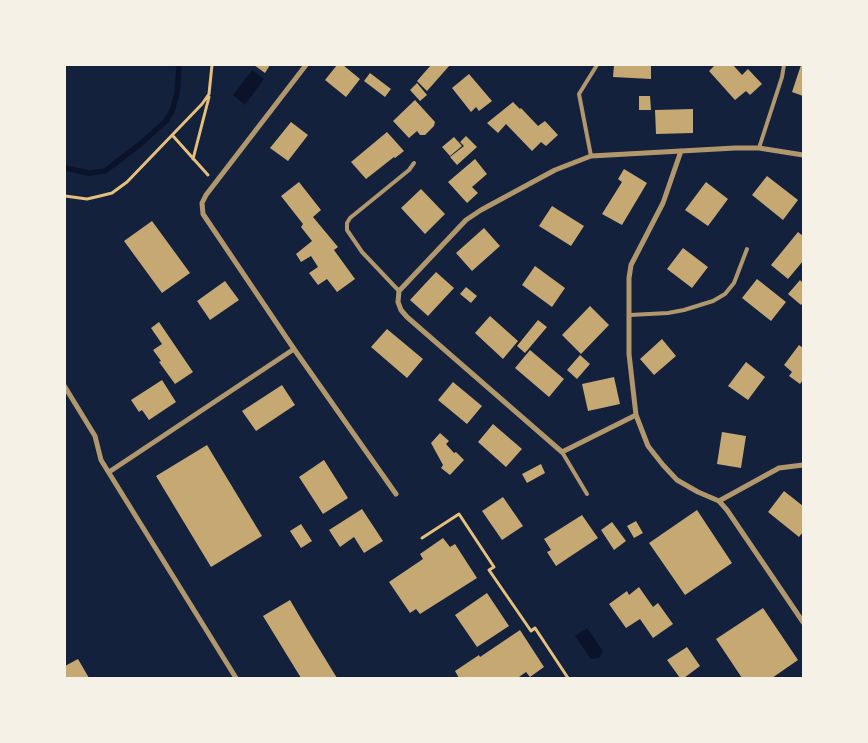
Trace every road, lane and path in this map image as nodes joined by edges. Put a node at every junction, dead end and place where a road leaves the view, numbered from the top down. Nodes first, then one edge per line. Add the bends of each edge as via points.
1 (212, 65) edge
2 (306, 65) edge
3 (597, 65) edge
4 (784, 65) edge
5 (210, 94) junction
6 (172, 136) junction
7 (759, 148) junction
8 (681, 151) junction
9 (803, 155) edge
10 (590, 156) junction
11 (193, 159) junction
12 (414, 163) dead end
13 (215, 182) junction
14 (65, 196) edge
15 (747, 249) dead end
16 (398, 291) junction
17 (630, 315) junction
18 (294, 349) junction
19 (65, 388) edge
20 (636, 415) junction
21 (562, 452) junction
22 (803, 465) edge
23 (109, 472) junction
24 (396, 494) dead end
25 (587, 494) dead end
26 (720, 501) junction
27 (422, 538) dead end
28 (803, 622) edge
29 (236, 678) edge
30 (568, 678) edge

1 - 5 path
2 - 13 street
3 - 10 lane via 579,94
4 - 7 lane
5 - 6 path
5 - 11 path
6 - 11 path
6 - 14 path via 112,193 87,199
7 - 8 street
7 - 9 street
8 - 10 street
8 - 17 street via 664,203 631,265
10 - 16 street via 555,170 466,220
11 - 13 path
12 - 16 lane via 347,224 347,230 362,252
13 - 18 street via 203,200 203,214
15 - 17 lane via 734,283 713,301 668,313
16 - 21 street via 398,302 407,318
17 - 20 street via 629,354
18 - 23 street
18 - 24 street
19 - 23 street via 95,436 101,460
20 - 21 street
20 - 26 street via 648,446 677,480
21 - 25 lane
22 - 26 street via 779,468
23 - 29 street
26 - 28 street
27 - 30 path via 459,514 494,567 489,570 531,631 535,628

